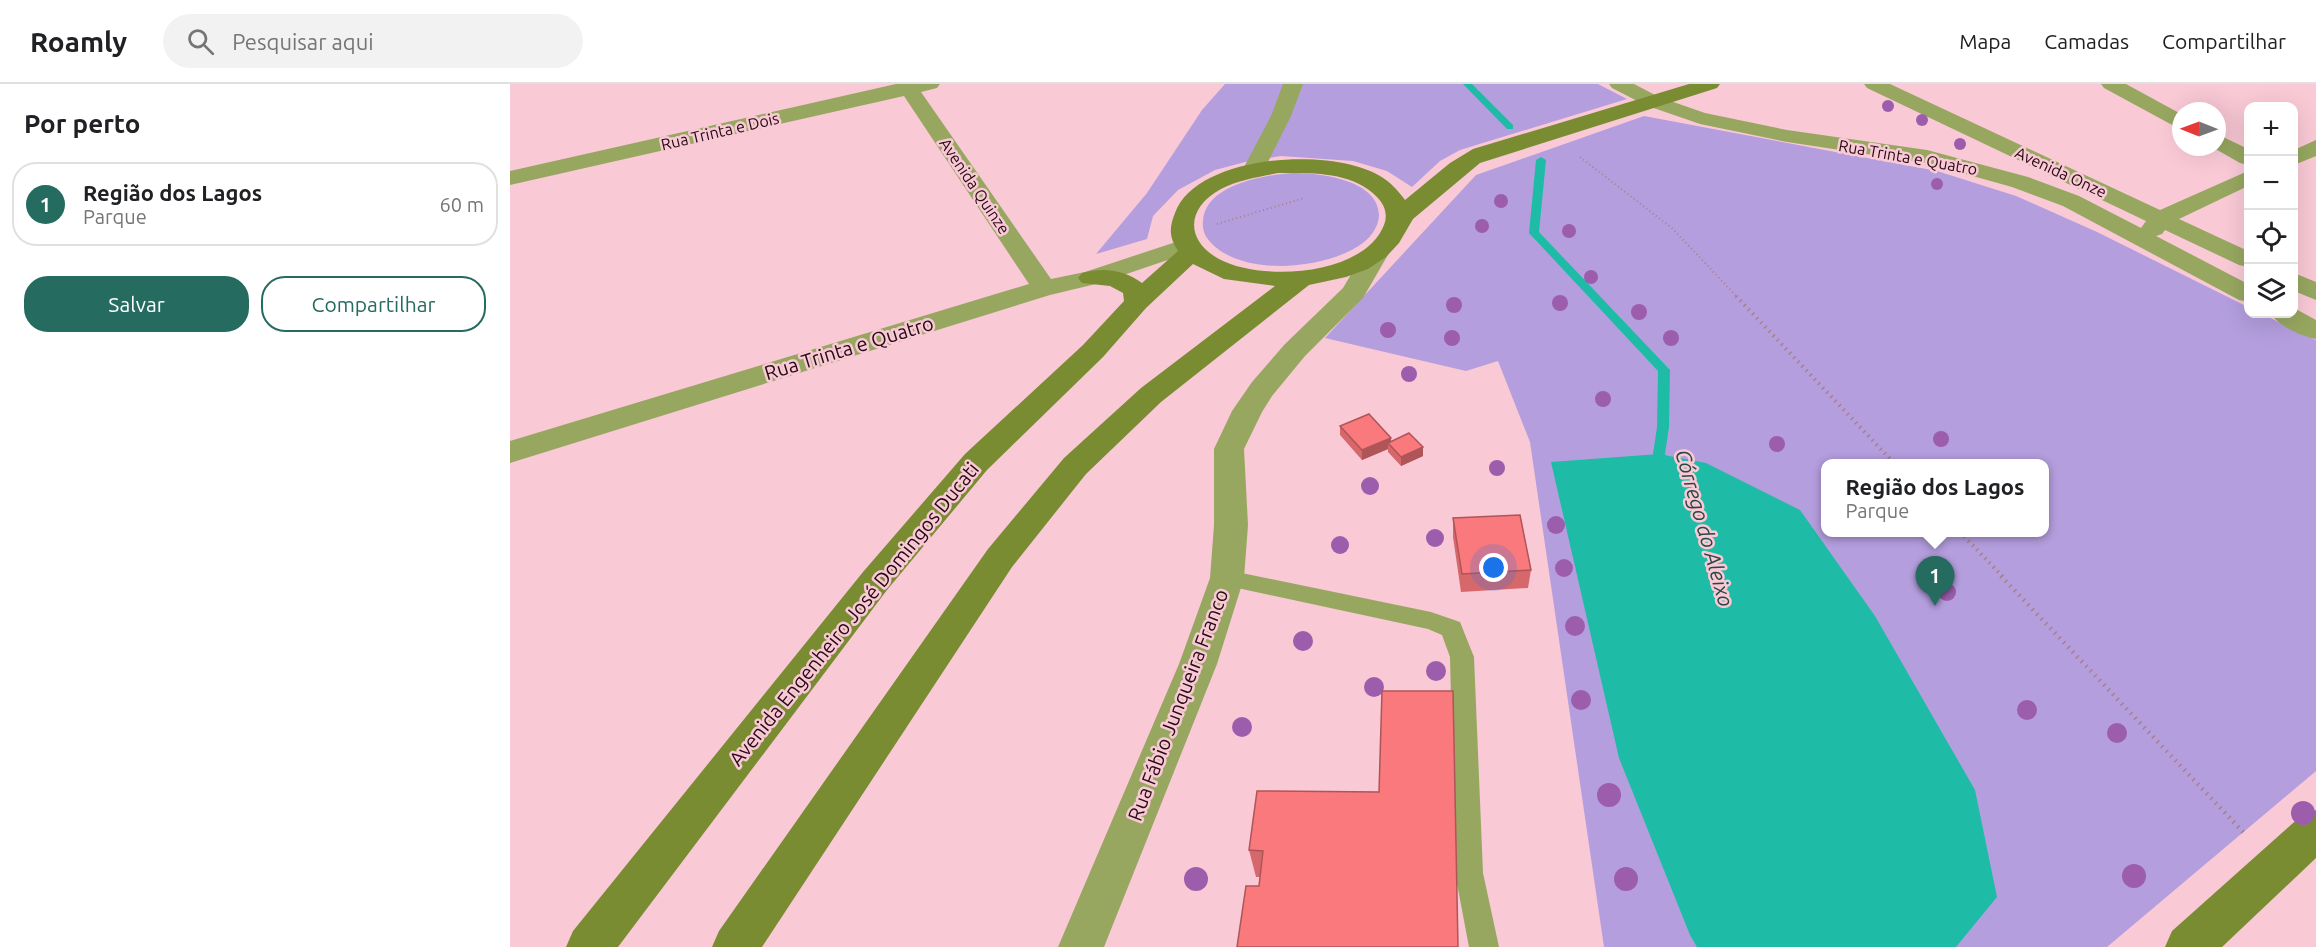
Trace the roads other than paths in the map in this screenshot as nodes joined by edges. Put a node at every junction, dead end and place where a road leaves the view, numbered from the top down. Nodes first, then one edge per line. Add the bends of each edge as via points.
1 (1293, 84) edge
2 (1619, 84) edge
3 (1710, 84) edge
4 (1874, 84) edge
5 (2111, 84) edge
6 (915, 86) edge
7 (1652, 101) junction
8 (2172, 117) edge
9 (2226, 146) edge
10 (2316, 147) edge
11 (2244, 156) edge
12 (2298, 156) edge
13 (1254, 169) junction
14 (510, 178) edge
15 (2244, 180) edge
16 (2161, 218) junction
17 (1398, 220) junction
18 (2142, 237) junction
19 (1190, 249) junction
20 (1376, 253) junction
21 (2244, 258) edge
22 (1091, 278) junction
23 (1302, 278) junction
24 (2298, 283) edge
25 (1044, 288) junction
26 (2244, 292) edge
27 (2316, 292) edge
28 (1137, 302) junction
29 (2292, 318) edge
30 (2316, 331) edge
31 (510, 452) edge
32 (1227, 578) junction
33 (2316, 830) edge
34 (589, 947) edge
35 (735, 947) edge
36 (1081, 947) edge
37 (1484, 947) edge
38 (2188, 947) edge

1 - 13 street
2 - 7 street, Rua Trinta e Quatro
3 - 7 main road
4 - 16 street, Avenida Onze
5 - 8 street
6 - 14 street, Rua Trinta e Dois
6 - 25 street, Avenida Quinze
7 - 17 main road via 1470,158
7 - 18 street, Rua Trinta e Quatro via 1700,118 1977,169 2071,201
9 - 11 street
10 - 12 street
13 - 17 main road via 1301,164 1332,167 1368,179 1382,187 1395,203
13 - 19 main road via 1212,185 1193,200 1182,217 1181,235
15 - 16 street
16 - 18 street
16 - 21 street, Avenida Onze
17 - 20 main road via 1392,237
18 - 26 street, Rua Trinta e Quatro
19 - 22 street, Rua Trinta e Quatro
19 - 23 main road via 1212,265 1237,274 1269,279
19 - 28 main road, Avenida Engenheiro José Domingos Ducati
20 - 23 main road via 1352,266
20 - 32 street, Rua Fábio Junqueira Franco via 1354,292 1262,389 1229,449 1231,525
22 - 25 street, Rua Trinta e Quatro
22 - 28 main road via 1126,282 1136,291
23 - 35 main road via 1151,395 1075,466 1000,558
24 - 27 street
25 - 31 street, Rua Trinta e Quatro
28 - 34 main road, Avenida Engenheiro José Domingos Ducati via 1093,351 969,470 875,582
29 - 30 street
32 - 36 street, Rua Fábio Junqueira Franco via 1198,664
32 - 37 lane via 1431,621 1452,629 1462,657 1469,873
33 - 38 main road

